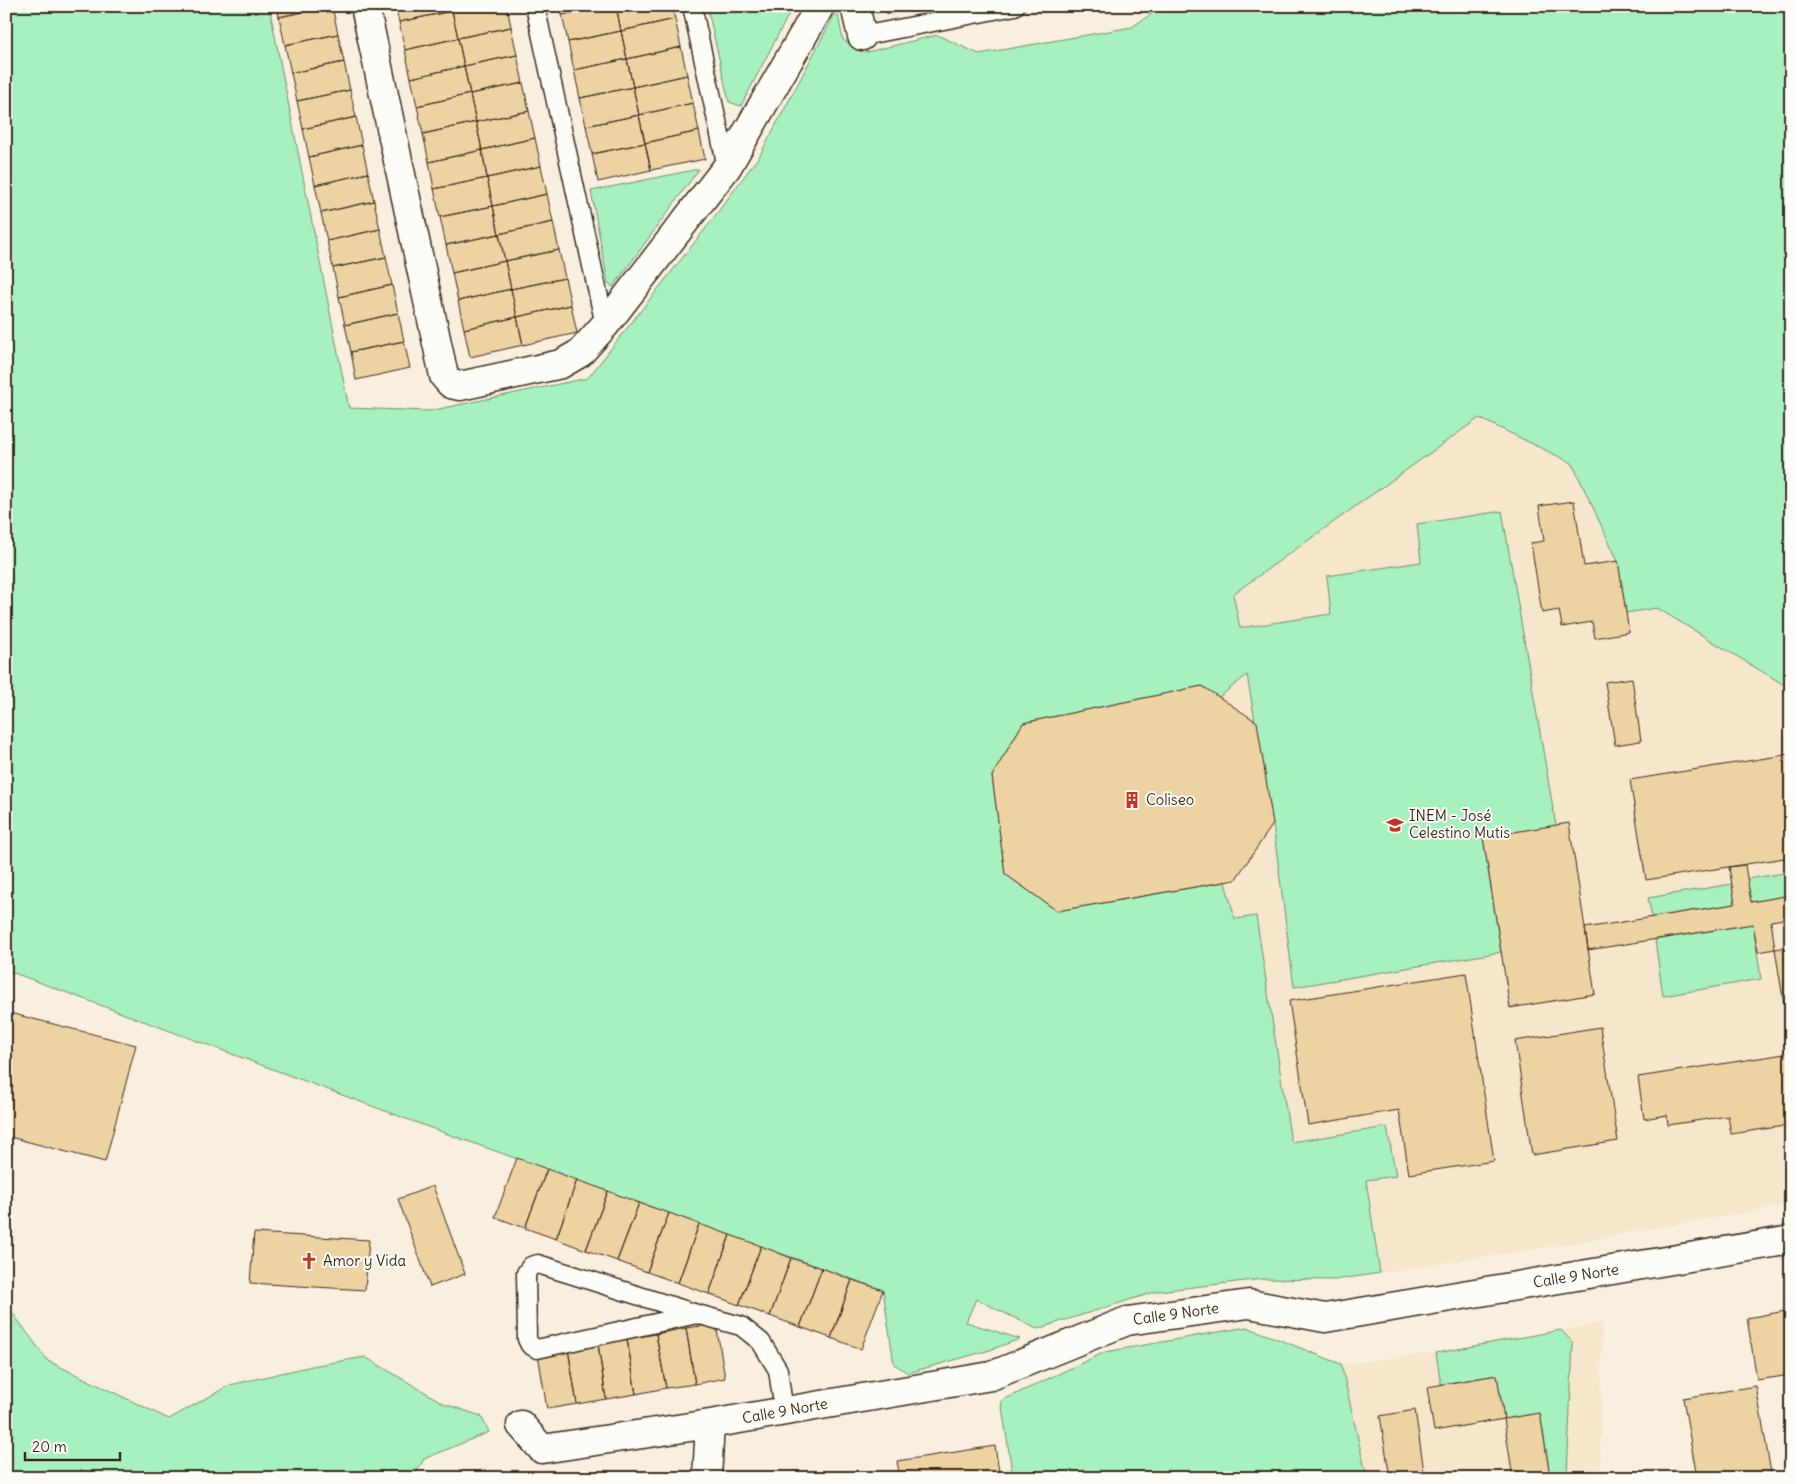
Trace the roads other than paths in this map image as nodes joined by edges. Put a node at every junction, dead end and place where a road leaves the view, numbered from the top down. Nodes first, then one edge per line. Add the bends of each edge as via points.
1 (365, 6) edge
2 (535, 6) edge
3 (692, 6) edge
4 (820, 6) edge
5 (855, 6) edge
6 (1016, 6) edge
7 (862, 36) joint
8 (727, 167) junction
9 (605, 325) junction
10 (1791, 1240) edge
11 (697, 1314) junction
12 (784, 1412) junction
13 (522, 1424) dead end
14 (710, 1424) junction
15 (707, 1478) edge

1 - 9 street via 444,376 451,384 460,386 560,364 580,353
2 - 9 lane
3 - 8 lane
4 - 8 street
5 - 7 street
6 - 7 lane
8 - 9 street
10 - 12 street, Calle 9 Norte via 1324,1318 1250,1304 1127,1321 991,1376
11 - 11 lane via 538,1264 531,1266 526,1273 527,1339 536,1348
11 - 12 lane via 741,1326 761,1342 778,1370
12 - 14 street, Calle 9 Norte
13 - 14 street, Calle 9 Norte via 542,1449
14 - 15 street

